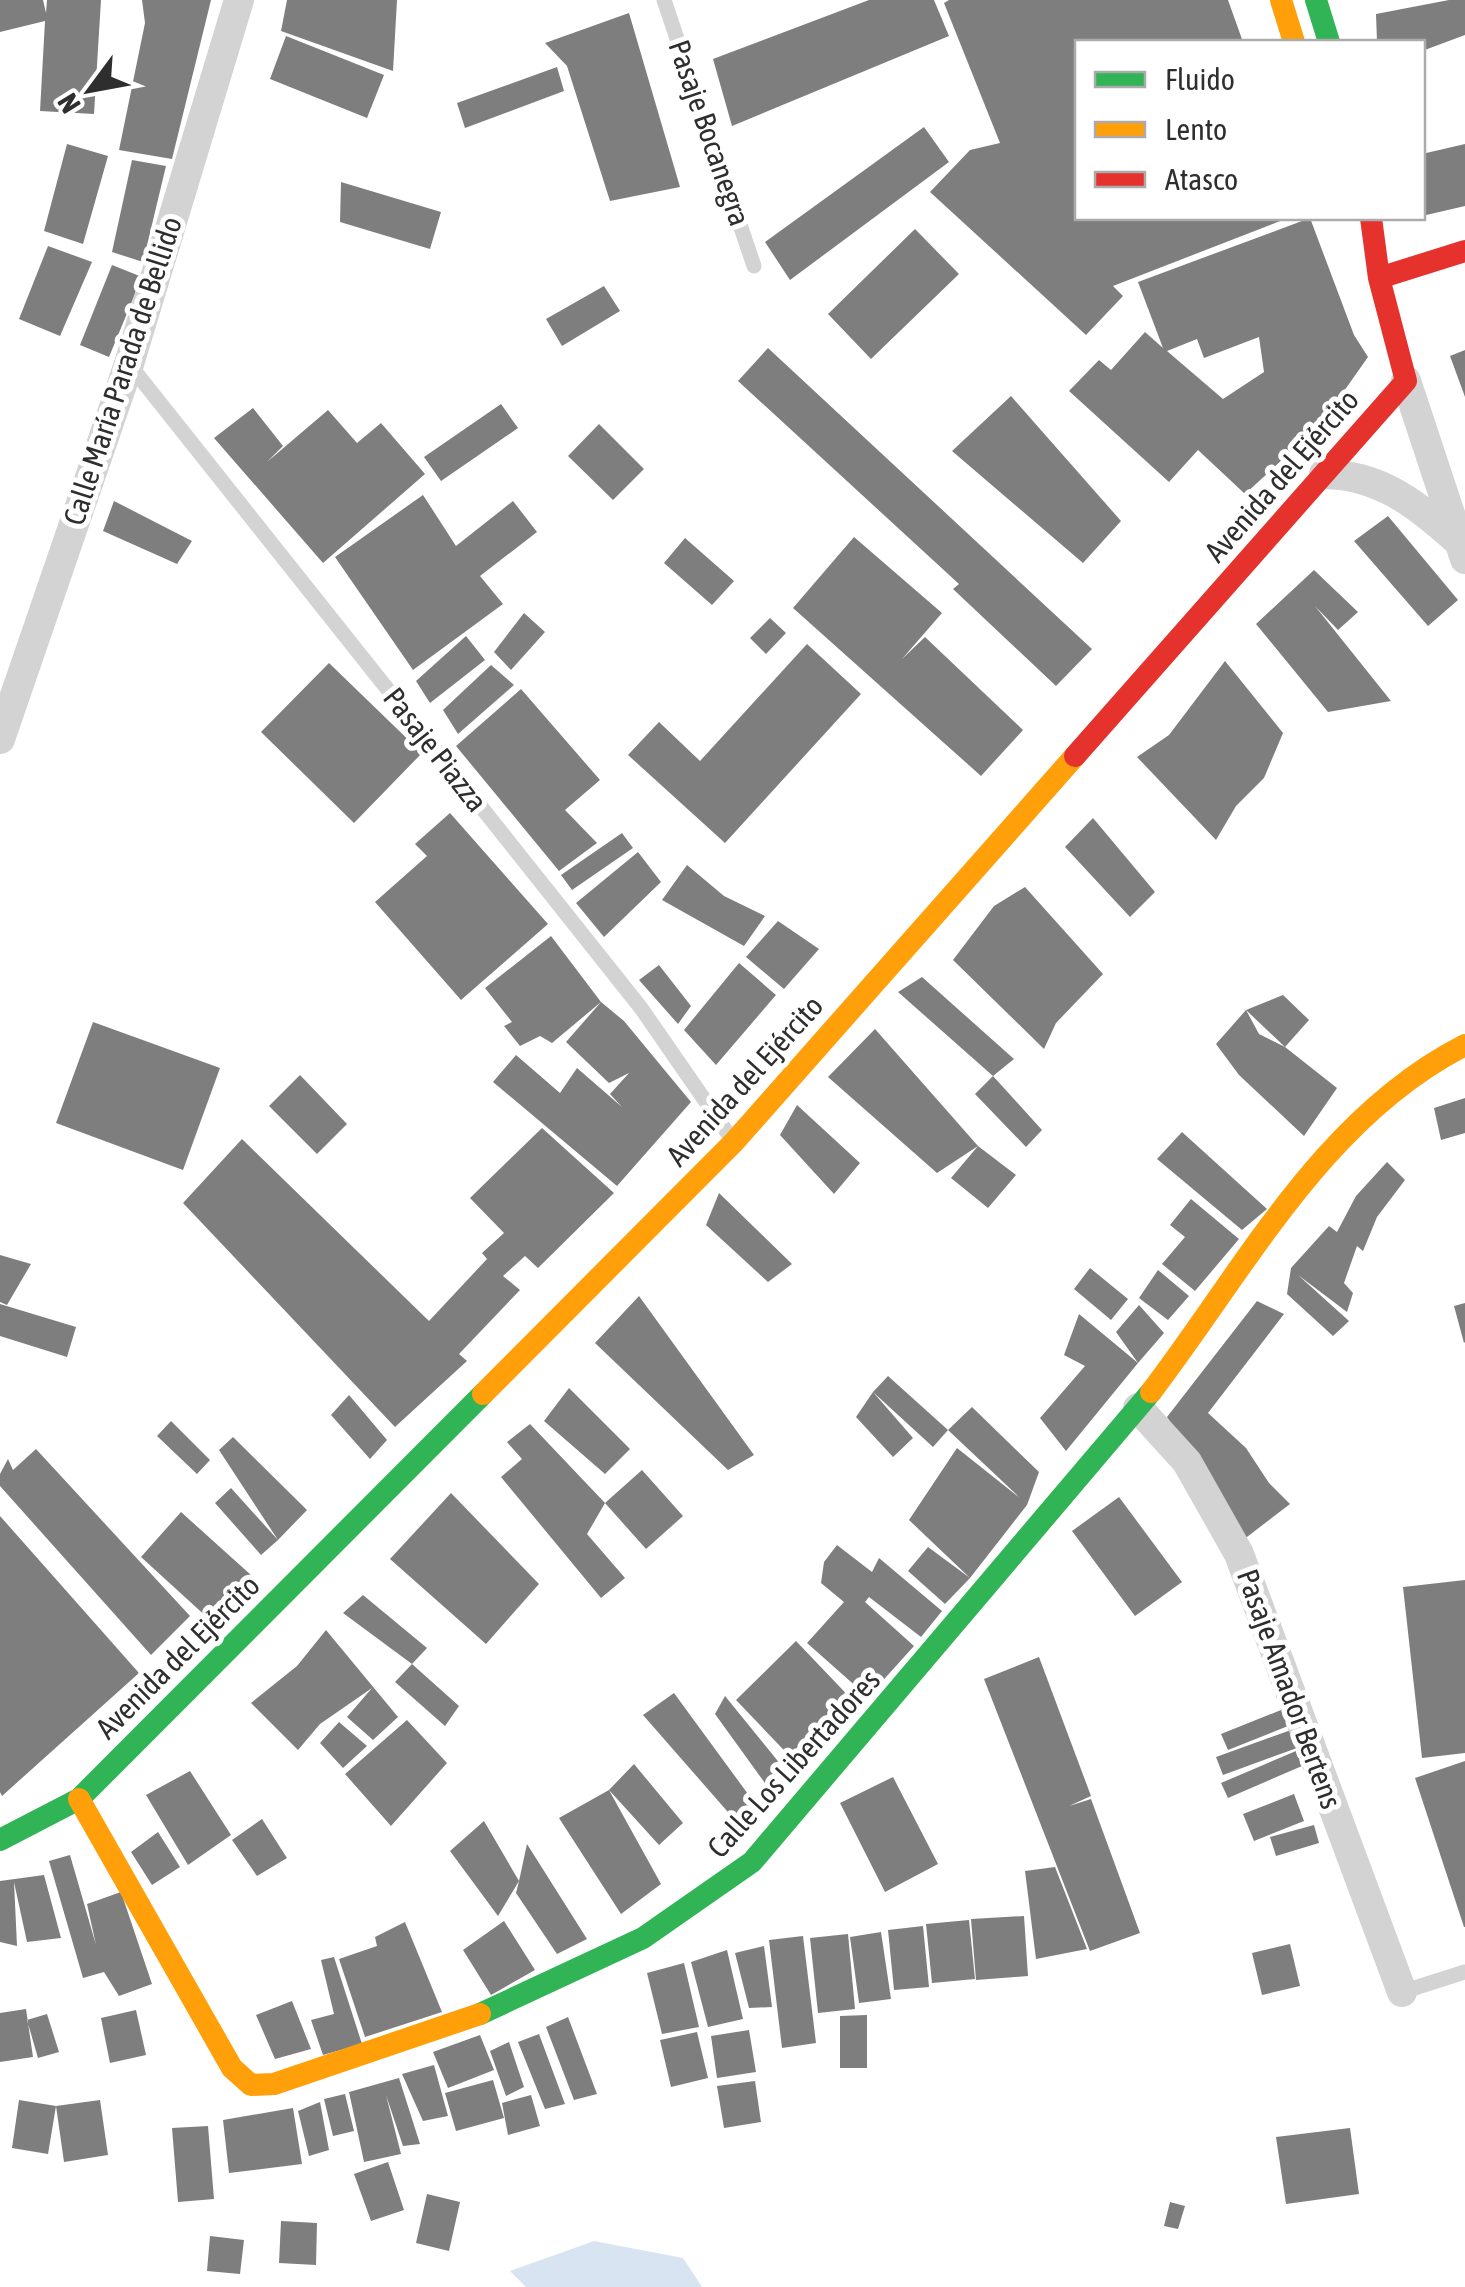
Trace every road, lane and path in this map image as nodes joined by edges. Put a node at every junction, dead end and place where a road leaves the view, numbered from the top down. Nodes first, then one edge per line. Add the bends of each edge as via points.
1 (239, 0) edge
2 (664, 0) edge
3 (1281, 0) edge
4 (1316, 0) edge
5 (1293, 40) edge
6 (1327, 40) edge
7 (1355, 220) edge
8 (1371, 220) edge
9 (1465, 252) edge
10 (754, 266) dead end
11 (1380, 278) junction
12 (129, 364) junction
13 (1406, 382) junction
14 (1324, 474) junction
15 (1463, 551) edge
16 (0, 739) edge
17 (1465, 1045) edge
18 (734, 1142) junction
19 (1138, 1408) junction
20 (78, 1799) junction
21 (0, 1840) edge
22 (1465, 1972) edge
23 (1402, 1992) joint

1 - 12 street, Calle María Parada de Bellido
2 - 10 lane, Pasaje Bocanegra
3 - 5 main road
4 - 6 main road
7 - 11 main road
8 - 11 main road
9 - 11 main road
11 - 13 main road
12 - 16 street, Calle María Parada de Bellido
12 - 18 lane, Pasaje Piazza via 641,1008
13 - 14 main road, Avenida del Ejército
13 - 15 street
14 - 15 street via 1352,475 1406,497
14 - 18 main road, Avenida del Ejército
17 - 19 main road, Calle Los Libertadores via 1433,1056 1393,1086 1338,1143
18 - 20 main road, Avenida del Ejército
19 - 20 main road, Calle Los Libertadores via 752,1862 708,1900 476,2018 274,2084 251,2085 232,2068
19 - 23 street, Pasaje Amador Bertens via 1186,1462 1239,1554
20 - 21 main road, Avenida del Ejército
22 - 23 lane

